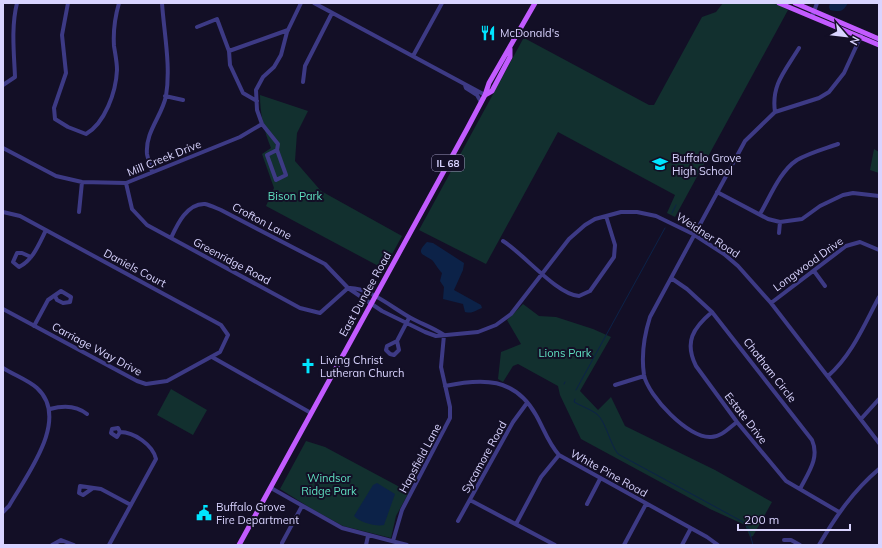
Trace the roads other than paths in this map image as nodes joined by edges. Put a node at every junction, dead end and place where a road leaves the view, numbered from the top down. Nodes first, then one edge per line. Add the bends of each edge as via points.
1 (17, 3) edge
2 (68, 3) edge
3 (119, 3) edge
4 (162, 3) edge
5 (301, 3) edge
6 (314, 3) edge
7 (442, 3) edge
8 (535, 3) edge
9 (779, 3) edge
10 (795, 3) edge
11 (817, 3) edge
12 (814, 11) junction
13 (332, 13) junction
14 (812, 17) junction
15 (197, 27) dead end
16 (288, 30) junction
17 (862, 35) junction
18 (879, 39) edge
19 (879, 45) edge
20 (799, 48) dead end
21 (229, 51) junction
22 (413, 56) junction
23 (303, 82) dead end
24 (3, 85) edge
25 (465, 85) junction
26 (485, 95) junction
27 (166, 96) junction
28 (183, 100) dead end
29 (257, 101) junction
30 (481, 102) junction
31 (776, 112) junction
32 (262, 124) junction
33 (838, 144) dead end
34 (3, 148) edge
35 (277, 150) junction
36 (152, 172) junction
37 (82, 182) junction
38 (126, 183) junction
39 (717, 192) junction
40 (879, 196) edge
41 (3, 212) edge
42 (79, 212) dead end
43 (760, 214) junction
44 (606, 216) junction
45 (780, 222) junction
46 (46, 230) junction
47 (779, 233) dead end
48 (694, 234) junction
49 (171, 238) junction
50 (503, 241) dead end
51 (879, 250) edge
52 (31, 257) dead end
53 (814, 271) junction
54 (542, 274) junction
55 (671, 278) junction
56 (825, 286) dead end
57 (348, 288) junction
58 (55, 296) dead end
59 (375, 296) junction
60 (879, 297) edge
61 (372, 302) junction
62 (771, 303) junction
63 (3, 309) edge
64 (712, 312) junction
65 (409, 318) junction
66 (406, 324) junction
67 (34, 326) junction
68 (444, 335) junction
69 (397, 341) dead end
70 (212, 357) junction
71 (3, 368) edge
72 (644, 376) junction
73 (828, 376) junction
74 (615, 385) dead end
75 (445, 386) junction
76 (879, 399) edge
77 (527, 403) junction
78 (50, 409) junction
79 (311, 413) junction
80 (87, 414) dead end
81 (861, 419) junction
82 (737, 422) junction
83 (120, 432) dead end
84 (879, 443) edge
85 (559, 455) junction
86 (879, 469) edge
87 (600, 479) junction
88 (94, 488) dead end
89 (271, 488) junction
90 (800, 489) junction
91 (470, 500) junction
92 (587, 504) dead end
93 (646, 504) junction
94 (131, 505) junction
95 (302, 506) junction
96 (3, 512) edge
97 (839, 512) junction
98 (458, 521) dead end
99 (516, 524) junction
100 (691, 528) junction
101 (368, 536) junction
102 (784, 540) dead end
103 (393, 542) junction
104 (240, 544) edge
105 (283, 544) edge
106 (52, 545) edge
107 (74, 545) edge
108 (109, 545) edge
109 (366, 545) edge
110 (407, 545) edge
111 (555, 545) edge
112 (624, 545) edge
113 (682, 545) edge
114 (718, 545) edge
115 (800, 545) edge
116 (819, 545) edge

1 - 24 street via 13,46 15,78
2 - 3 street via 62,35 66,73 54,108 55,119 86,134 95,129 113,90 117,70 114,44 115,17
4 - 27 street via 168,71
5 - 16 street
6 - 13 street
7 - 22 street
8 - 26 main road, East Dundee Road / IL 68 via 489,83
9 - 14 main road
10 - 12 main road
11 - 12 street
12 - 14 street
12 - 17 main road
13 - 22 street
13 - 23 street via 305,66
14 - 17 main road
15 - 21 street via 217,19
16 - 21 street
16 - 29 street via 281,55 256,90
17 - 18 main road
17 - 19 main road
17 - 31 street via 844,73 829,92 819,98
20 - 31 street via 776,86 773,98
21 - 29 street via 230,65 242,93
22 - 25 street
25 - 26 street
25 - 30 street
26 - 30 main road, East Dundee Road / IL 68
27 - 28 street
27 - 36 street via 148,136 147,154
29 - 32 street
30 - 59 main road, East Dundee Road / IL 68
31 - 39 street via 745,141
32 - 35 street via 278,144
32 - 36 street, Mill Creek Drive via 240,137
33 - 43 street via 796,161 785,171
34 - 37 street, Mill Creek Drive via 56,176
35 - 35 street via 286,175 276,180 267,155
36 - 38 street, Mill Creek Drive
37 - 38 street, Mill Creek Drive
37 - 42 street
38 - 49 street, Greenridge Road via 132,209 147,225
39 - 43 street
39 - 48 street
40 - 45 street via 853,193 843,195 820,206 802,219
41 - 46 street, Daniels Court via 20,216
43 - 45 street
44 - 48 street, Weidner Road via 621,212 646,213
44 - 54 street, Weidner Road via 585,225 569,239
44 - 54 street via 615,245 614,257 587,293 572,295
45 - 47 street
46 - 52 street
46 - 70 street, Daniels Court via 221,325 228,335 220,352
48 - 55 street
48 - 62 street, Weidner Road via 738,266
49 - 57 street, Greenridge Road via 300,308 320,313
49 - 57 street, Crofton Lane via 180,219 190,209 204,204 325,264
50 - 54 street
51 - 53 street, Longwood Drive via 855,242
53 - 56 street
53 - 62 street, Longwood Drive
54 - 68 street, Weidner Road via 511,314 496,325 478,332
55 - 64 street, Chatham Circle
55 - 72 street via 650,317 645,334
57 - 59 street via 354,287
57 - 61 street, Crofton Lane
58 - 67 street via 48,300
59 - 61 main road, East Dundee Road / IL 68
59 - 65 street, Weidner Road
60 - 73 street via 849,354
61 - 66 street, Weidner Road via 378,309
61 - 79 main road, East Dundee Road / IL 68
62 - 73 street, Weidner Road
63 - 67 street, Carriage Way Drive
64 - 82 street, Estate Drive via 696,327 690,346 691,357
64 - 90 street, Chatham Circle via 812,440 816,451 815,460
65 - 66 street
65 - 68 street, Weidner Road
66 - 68 street, Weidner Road via 436,336
66 - 69 street
67 - 70 street, Carriage Way Drive via 146,384 167,381
68 - 75 street, Hapsfield Lane via 441,367
70 - 79 street
71 - 78 street via 37,388
72 - 74 street
72 - 82 street via 661,406 669,414 706,438 720,435
73 - 81 street, Weidner Road
75 - 77 street, White Pine Road via 494,382 511,389
75 - 103 street, Hapsfield Lane via 451,412 448,425 402,510
76 - 81 street
77 - 85 street, White Pine Road
77 - 91 street, Sycamore Road via 513,422
78 - 80 street via 70,406
78 - 96 street via 48,437 9,506
79 - 89 main road, East Dundee Road / IL 68
81 - 84 street, Weidner Road
82 - 90 street, Estate Drive via 786,481
83 - 94 street via 147,443 156,459
85 - 87 street, White Pine Road
85 - 99 street via 541,477
86 - 97 street
87 - 92 street
87 - 93 street, White Pine Road
88 - 94 street via 101,489
89 - 95 street
89 - 104 main road, East Dundee Road / IL 68
90 - 97 street, Estate Drive
91 - 98 street, Sycamore Road
91 - 99 street
93 - 100 street, White Pine Road
93 - 112 street
94 - 108 street
95 - 101 street via 342,528
95 - 105 street
97 - 116 street
99 - 111 street
100 - 113 street
100 - 114 street, White Pine Road
101 - 103 street
101 - 109 street
102 - 115 street
103 - 110 street
106 - 107 street via 64,540

